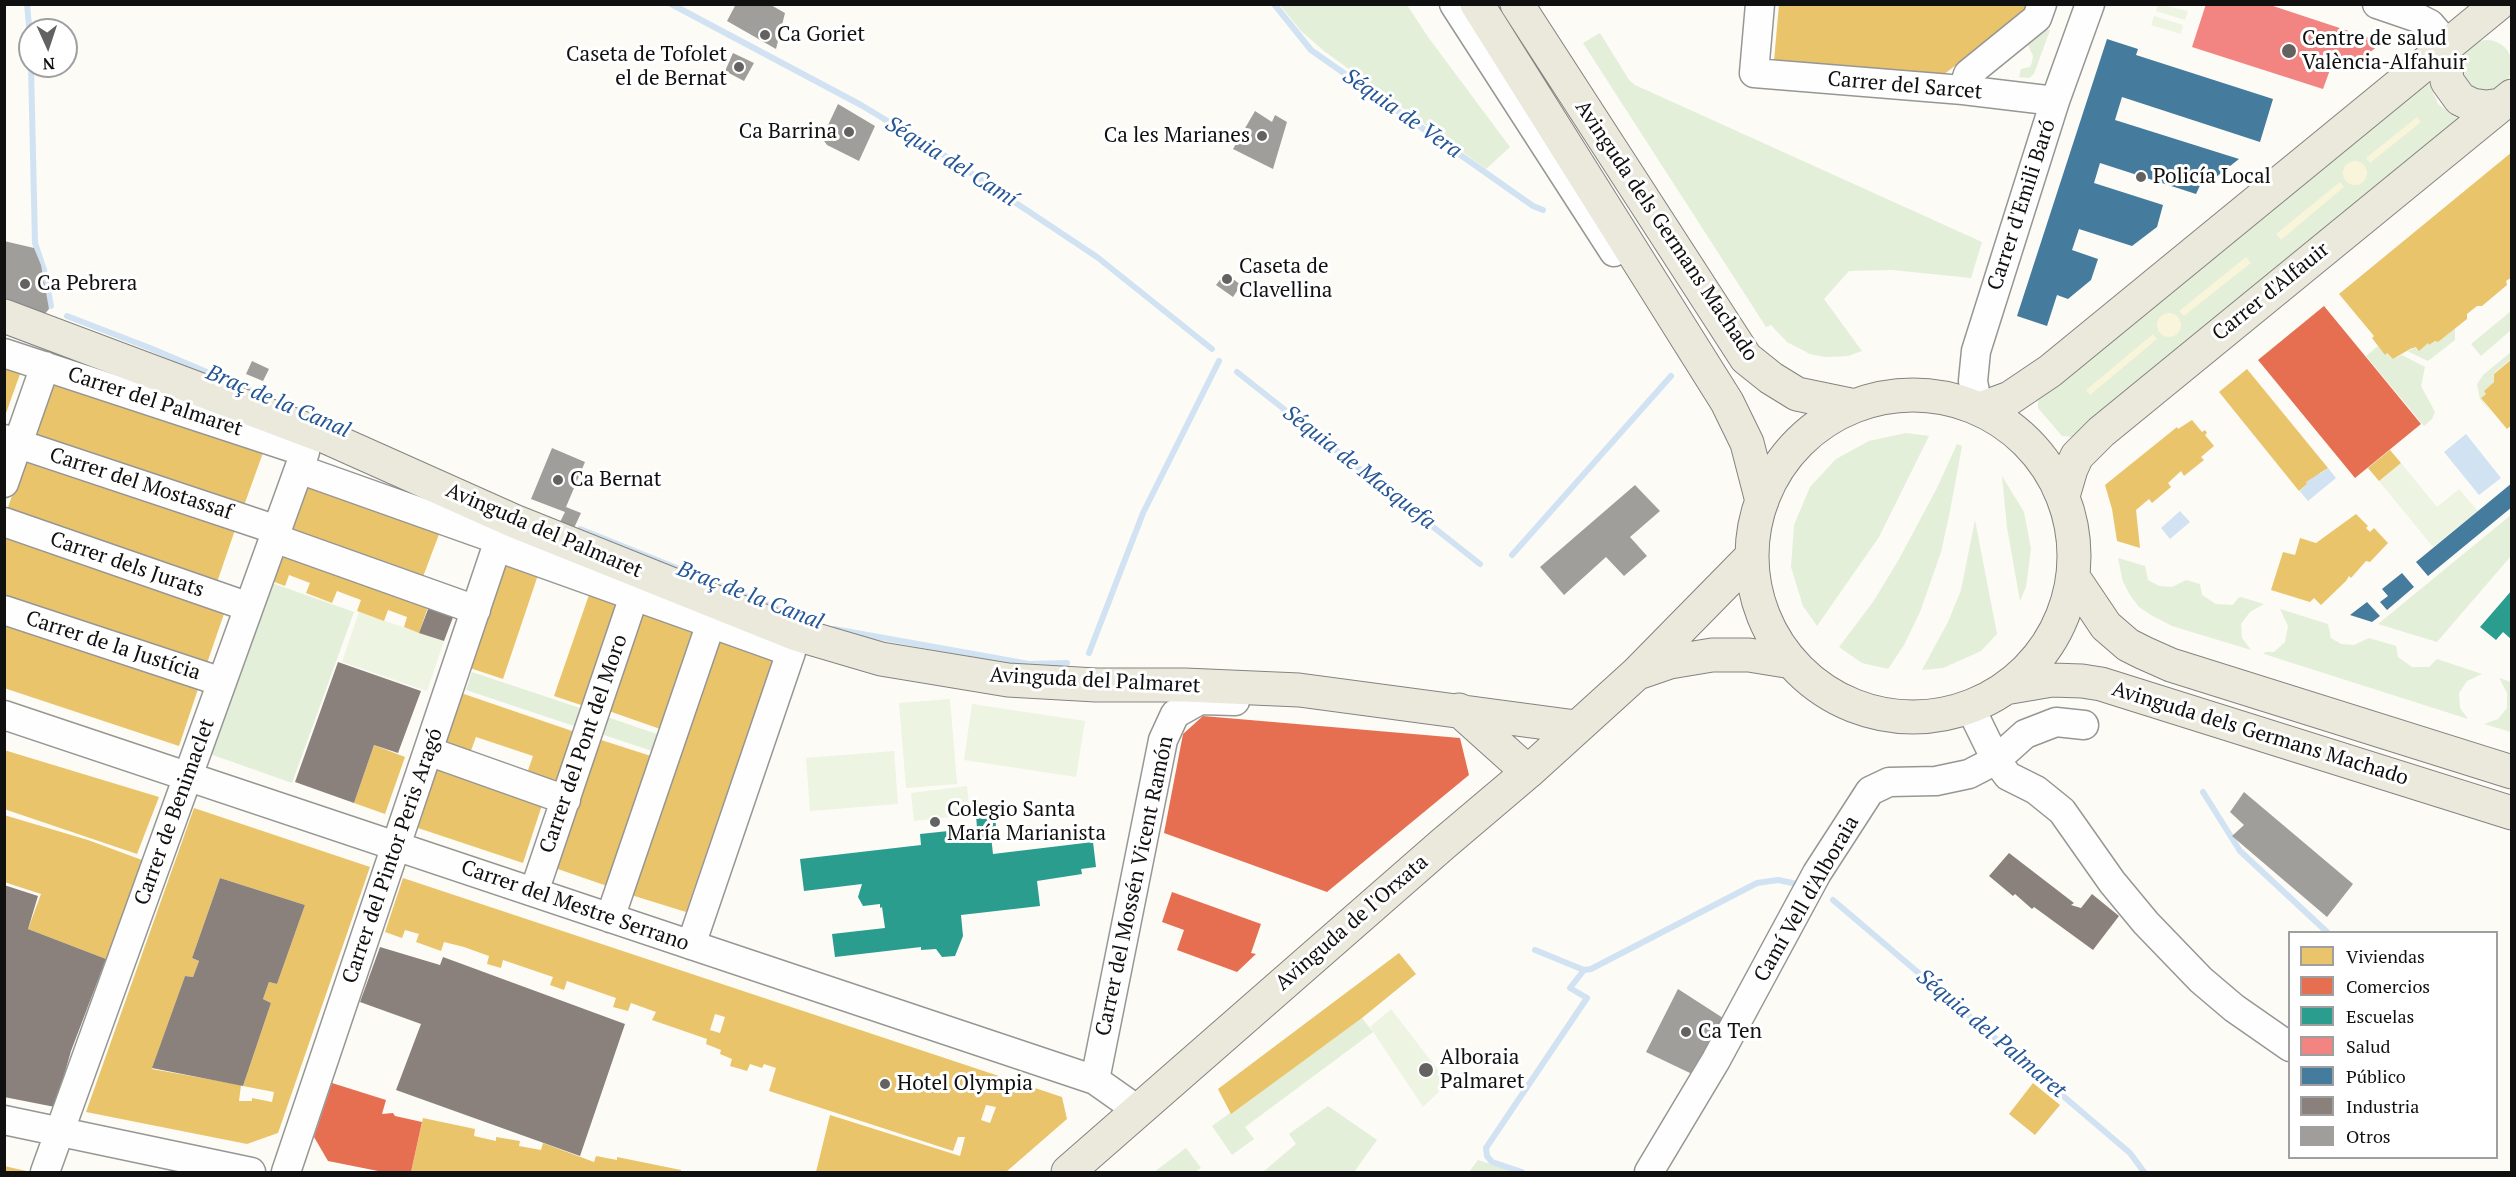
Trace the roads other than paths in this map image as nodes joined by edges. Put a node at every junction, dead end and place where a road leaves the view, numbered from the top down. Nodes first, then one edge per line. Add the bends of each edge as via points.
1 (1454, 4) edge
2 (1477, 4) edge
3 (1517, 4) edge
4 (1760, 4) edge
5 (2042, 4) edge
6 (2090, 4) edge
7 (2378, 4) edge
8 (2494, 12) edge
9 (2444, 48) junction
10 (1963, 90) junction
11 (2506, 100) edge
12 (2055, 101) junction
13 (4, 316) edge
14 (4, 353) edge
15 (45, 366) junction
16 (1705, 368) junction
17 (1855, 406) junction
18 (1979, 409) junction
19 (11, 441) edge
20 (302, 460) junction
21 (4, 483) edge
22 (2063, 496) junction
23 (1762, 501) junction
24 (4, 522) edge
25 (275, 534) junction
26 (498, 544) junction
27 (1752, 556) junction
28 (2073, 577) junction
29 (634, 596) junction
30 (249, 607) junction
31 (4, 610) edge
32 (476, 610) junction
33 (711, 624) junction
34 (1792, 662) junction
35 (1636, 674) junction
36 (222, 682) junction
37 (2005, 688) junction
38 (1299, 690) junction
39 (1970, 707) junction
40 (1459, 710) junction
41 (4, 715) edge
42 (2084, 725) dead end
43 (1575, 727) junction
44 (428, 751) junction
45 (1996, 760) junction
46 (1528, 772) junction
47 (2511, 772) edge
48 (188, 776) junction
49 (566, 800) junction
50 (2511, 813) edge
51 (396, 846) junction
52 (534, 892) junction
53 (610, 918) junction
54 (691, 945) junction
55 (2288, 1046) edge
56 (1095, 1080) junction
57 (1138, 1111) junction
58 (4, 1120) edge
59 (60, 1132) junction
60 (45, 1173) edge
61 (251, 1173) edge
62 (286, 1173) edge
63 (1068, 1173) edge
64 (1649, 1173) edge

1 - 16 street, Avinguda dels Germans Machado via 1645,300
2 - 16 main road, Avinguda dels Germans Machado
3 - 17 main road, Avinguda dels Germans Machado via 1746,358 1797,394
4 - 10 street, Carrer del Sarcet via 1754,73
5 - 10 street via 2037,18 1968,74
6 - 12 street, Carrer d'Emili Baró
7 - 9 street via 2430,24 2442,38
8 - 9 main road
9 - 11 main road, Carrer d'Alfauir via 2447,81 2460,99 2486,107
9 - 18 main road via 2050,370 2010,398
10 - 12 street, Carrer del Sarcet
11 - 22 main road, Carrer d'Alfauir via 2101,432 2077,456
12 - 18 street, Carrer d'Emili Baró via 1976,351 1973,381
13 - 38 main road, Avinguda del Palmaret via 326,437 514,521 796,634 870,656 1008,680
14 - 15 street, Carrer del Palmaret
15 - 19 street
15 - 20 street, Carrer del Palmaret
16 - 23 main road, Avinguda dels Germans Machado via 1747,442
17 - 18 main road via 1909,395 1937,397
17 - 23 main road via 1830,418 1795,447 1773,476
18 - 22 main road via 2023,438 2046,465
19 - 21 street
19 - 25 street, Carrer del Mostassaf
20 - 25 street, Carrer de Benimaclet
20 - 26 street, Carrer del Palmaret
22 - 28 main road via 2073,536
23 - 27 main road
24 - 30 street, Carrer dels Jurats
25 - 30 street, Carrer de Benimaclet
25 - 32 street, Carrer del Mostassaf
26 - 29 street, Carrer del Palmaret
26 - 32 street, Carrer del Pintor Peris Aragó
27 - 34 main road via 1762,612
27 - 35 main road, Avinguda de l'Orxata
28 - 37 main road via 2058,628 2043,651
28 - 47 main road via 2106,627 2144,653 2171,665
29 - 33 street, Carrer del Palmaret
29 - 49 street, Carrer del Pont del Moro
30 - 36 street, Carrer de Benimaclet
31 - 36 street, Carrer de la Justícia
32 - 44 street, Carrer del Pintor Peris Aragó
33 - 53 street
33 - 54 street, Carrer del Palmaret via 791,652
34 - 35 main road, Avinguda de l'Orxata via 1749,655 1699,656
34 - 39 main road via 1842,700 1871,711 1902,716 1934,715
35 - 43 main road, Avinguda de l'Orxata
36 - 48 street, Carrer de Benimaclet
37 - 39 main road
37 - 50 main road, Avinguda dels Germans Machado via 2052,680 2101,684
38 - 40 main road, Avinguda del Palmaret
38 - 56 street, Carrer del Mossén Vicent Ramón via 1249,701 1200,700 1174,714 1163,740
39 - 45 street
40 - 43 main road, Avinguda del Palmaret
40 - 46 main road
41 - 48 street, Carrer del Mestre Serrano
42 - 45 street, Camí Vell d'Alboraia via 2056,722 2025,734
43 - 46 main road, Avinguda de l'Orxata
44 - 49 street
44 - 51 street, Carrer del Pintor Peris Aragó
45 - 55 street via 2008,776 2036,790 2062,811 2112,882 2201,980 2252,1023
45 - 64 street, Camí Vell d'Alboraia via 1969,774 1936,781 1889,782 1870,791 1817,873
46 - 57 main road, Avinguda de l'Orxata
48 - 51 street, Carrer del Mestre Serrano
48 - 59 street, Carrer de Benimaclet
49 - 52 street, Carrer del Pont del Moro
51 - 52 street, Carrer del Mestre Serrano
51 - 62 street, Carrer del Pintor Peris Aragó
52 - 53 street, Carrer del Mestre Serrano
53 - 54 street, Carrer del Mestre Serrano
54 - 56 street, Carrer del Mestre Serrano
56 - 57 street, Carrer del Mestre Serrano
57 - 63 main road, Avinguda de l'Orxata
58 - 59 street
59 - 60 street, Carrer de Benimaclet
59 - 61 street

